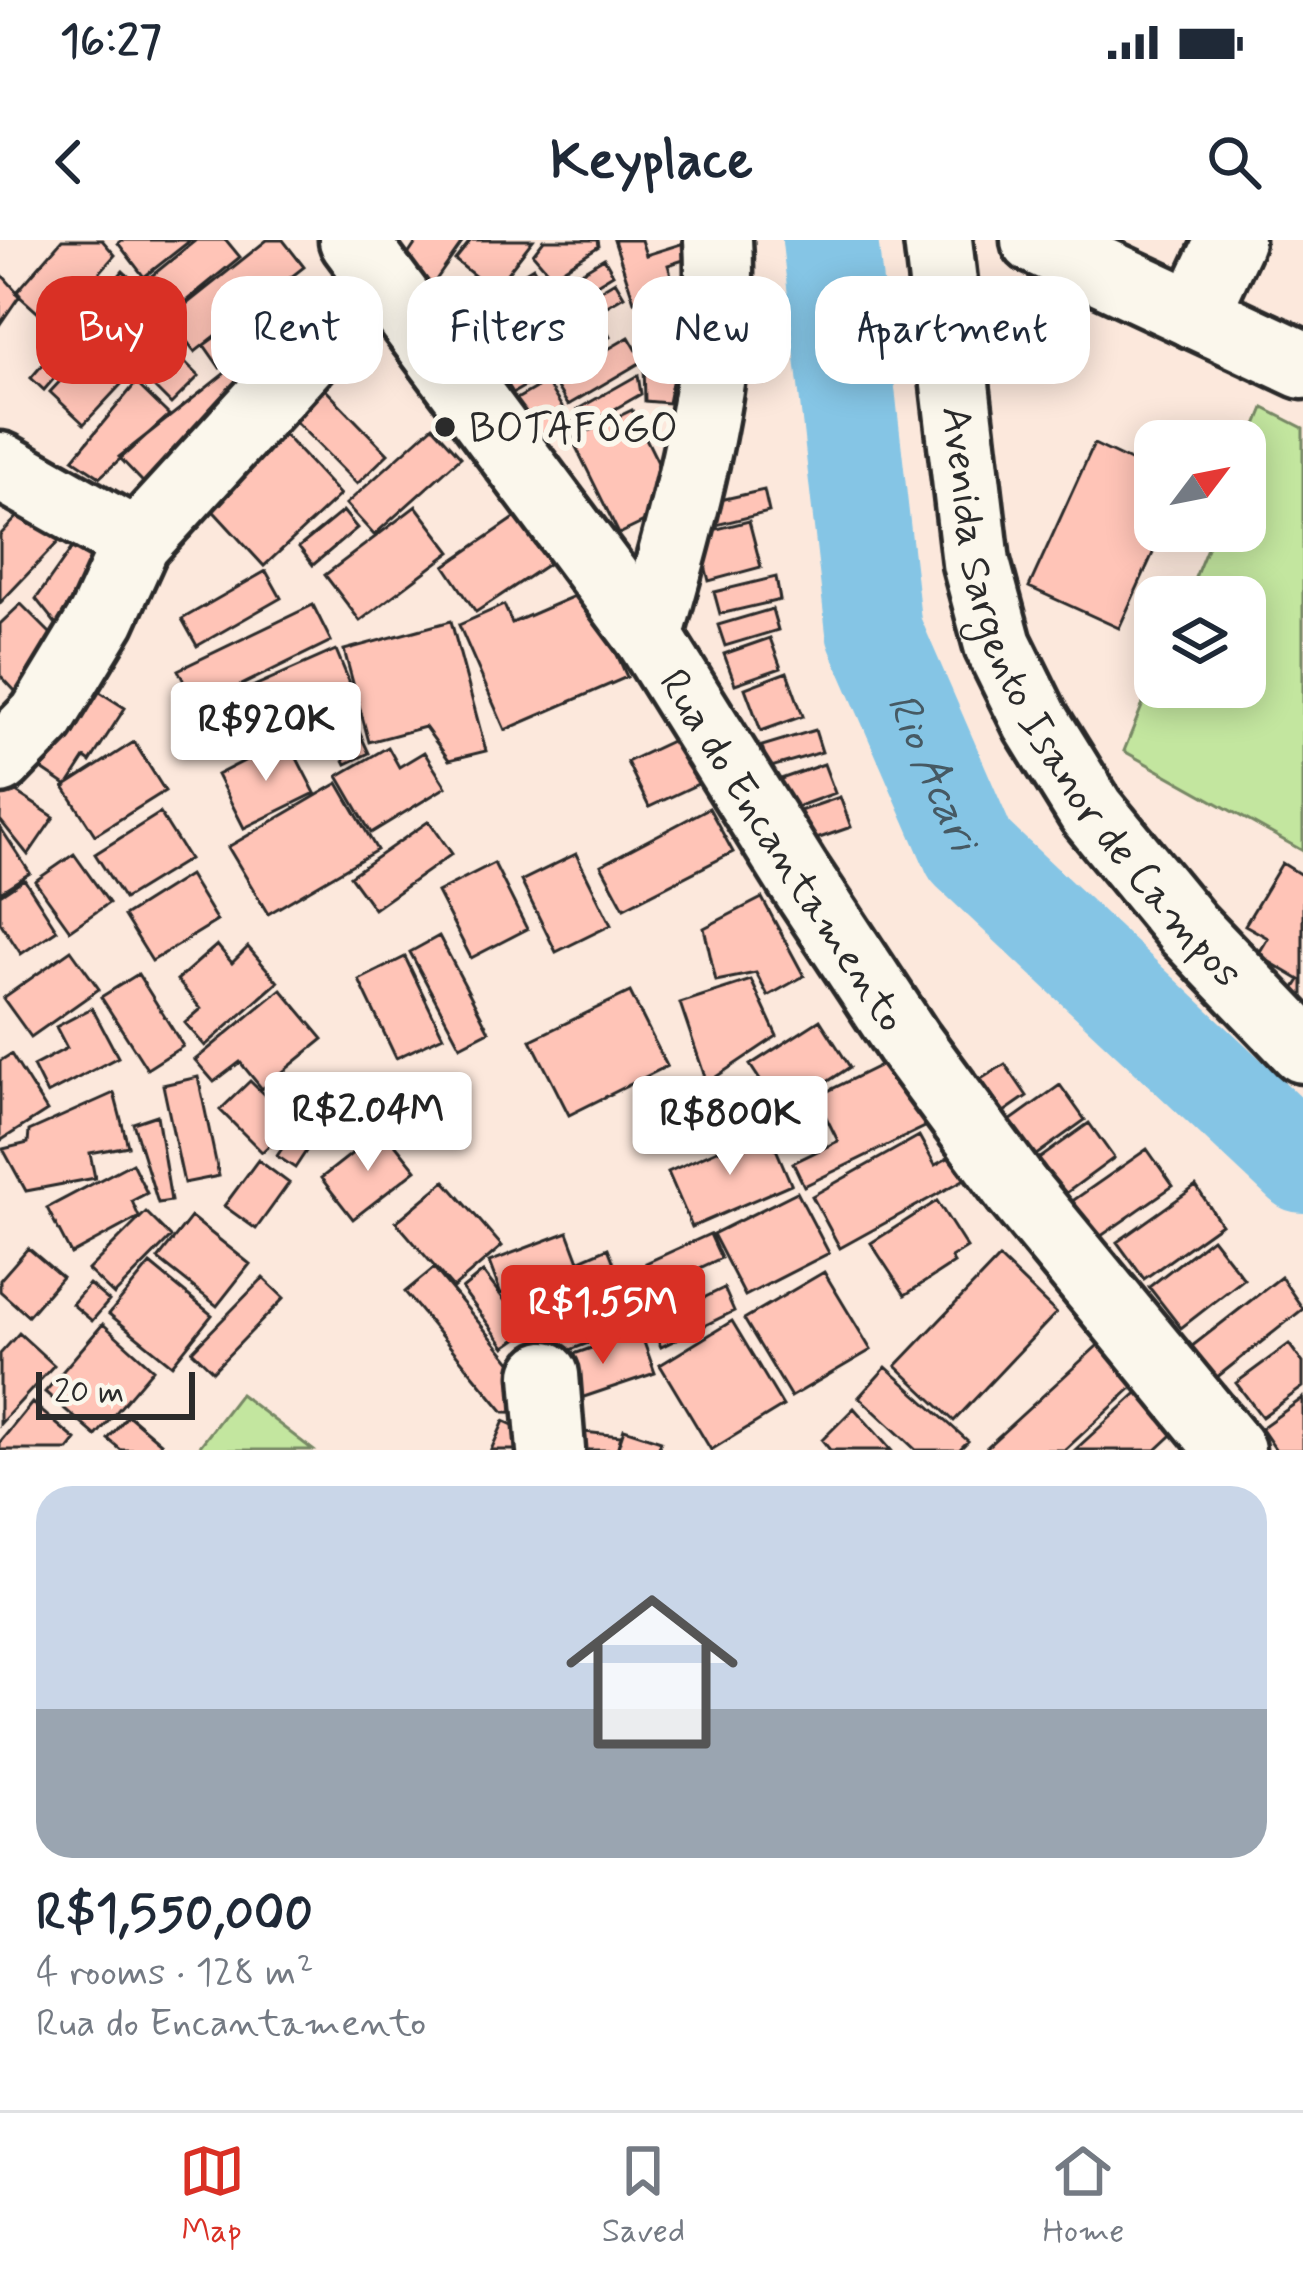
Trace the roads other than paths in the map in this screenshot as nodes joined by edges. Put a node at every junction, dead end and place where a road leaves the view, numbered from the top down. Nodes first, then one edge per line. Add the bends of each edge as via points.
1 (718, 240) edge
2 (938, 240) edge
3 (1035, 240) edge
4 (1230, 240) edge
5 (368, 253) edge
6 (1195, 315) junction
7 (1303, 365) edge
8 (0, 466) edge
9 (136, 543) junction
10 (649, 637) junction
11 (0, 760) edge
12 (1303, 1049) edge
13 (545, 1375) dead end
14 (551, 1450) edge
15 (1231, 1450) edge

1 - 10 street via 707,387
2 - 12 street, Avenida Sargento Isanor de Campos via 976,563 998,645 1091,812
3 - 6 street
4 - 6 street
5 - 9 street
5 - 10 street, Rua do Encantamento
6 - 7 street
8 - 9 street
9 - 11 street via 42,717
10 - 15 street, Rua do Encantamento via 908,1042 1027,1202
13 - 14 street

